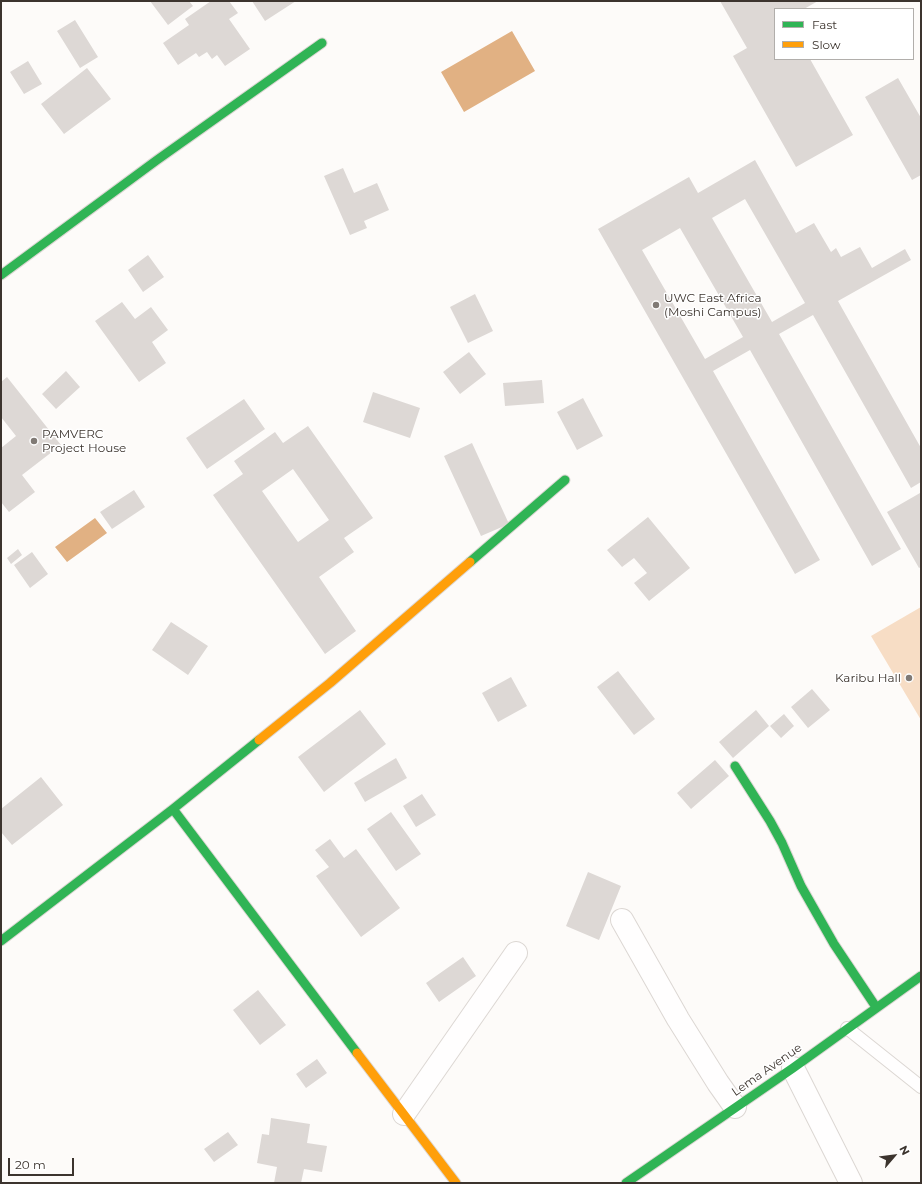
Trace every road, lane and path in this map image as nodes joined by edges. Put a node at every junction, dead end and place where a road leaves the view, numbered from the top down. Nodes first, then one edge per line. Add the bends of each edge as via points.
1 (322, 43) dead end
2 (1, 275) edge
3 (565, 480) dead end
4 (735, 766) dead end
5 (173, 809) junction
6 (622, 920) dead end
7 (1, 940) edge
8 (516, 954) dead end
9 (921, 976) edge
10 (876, 1007) junction
11 (847, 1028) junction
12 (792, 1068) junction
13 (921, 1086) edge
14 (735, 1107) junction
15 (404, 1114) junction
16 (456, 1183) edge
17 (626, 1183) edge
18 (851, 1183) edge

1 - 2 street
3 - 5 street via 330,683
4 - 10 street via 770,821 801,886 834,944
5 - 7 street
5 - 15 street
6 - 14 street via 678,1019
8 - 15 street
9 - 10 street, Lema Avenue
10 - 11 street, Lema Avenue
11 - 12 street, Lema Avenue
11 - 13 lane
12 - 14 street, Lema Avenue
12 - 18 street
14 - 17 street, Lema Avenue
15 - 16 street

